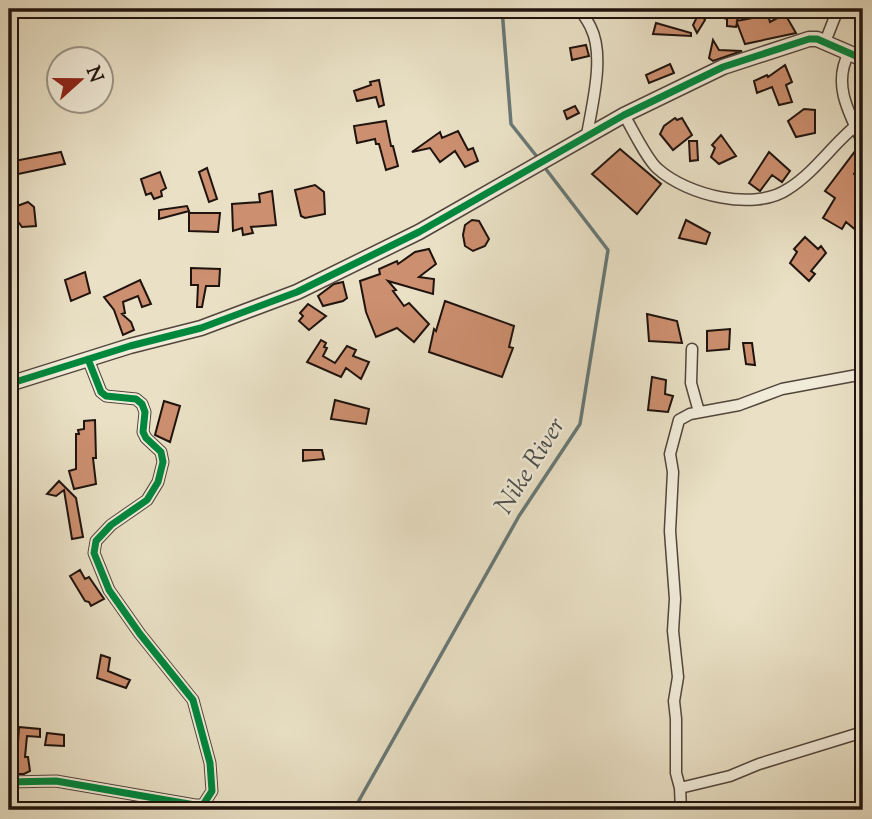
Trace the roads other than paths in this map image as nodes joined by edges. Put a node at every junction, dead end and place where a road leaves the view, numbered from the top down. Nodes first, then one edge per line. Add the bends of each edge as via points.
1 (580, 9) edge
2 (838, 9) edge
3 (825, 42) junction
4 (849, 52) junction
5 (863, 59) edge
6 (624, 115) junction
7 (859, 123) edge
8 (587, 135) junction
9 (863, 143) edge
10 (692, 349) dead end
11 (88, 359) junction
12 (860, 375) edge
13 (9, 384) edge
14 (863, 385) edge
15 (699, 412) junction
16 (863, 732) edge
17 (9, 782) edge
18 (680, 789) junction
19 (681, 810) edge

1 - 8 street via 596,43
2 - 3 street
3 - 4 street
3 - 6 street via 809,39 723,67
4 - 5 street
4 - 7 street via 840,78 844,99
6 - 7 street via 656,169 689,189 735,200 764,199 788,190
6 - 8 street
7 - 9 street
8 - 11 street via 419,232 297,292 201,328
10 - 15 street via 691,383
11 - 13 street
11 - 17 street via 101,392 142,404 145,438 161,452 163,462 159,482 147,500 111,525 96,541 94,553 109,590 192,700 210,763 212,791 202,805 195,806 56,782
12 - 14 street
12 - 15 street via 782,389 738,405
15 - 18 street via 679,420 670,454 678,677 676,773
16 - 18 street
18 - 19 street

